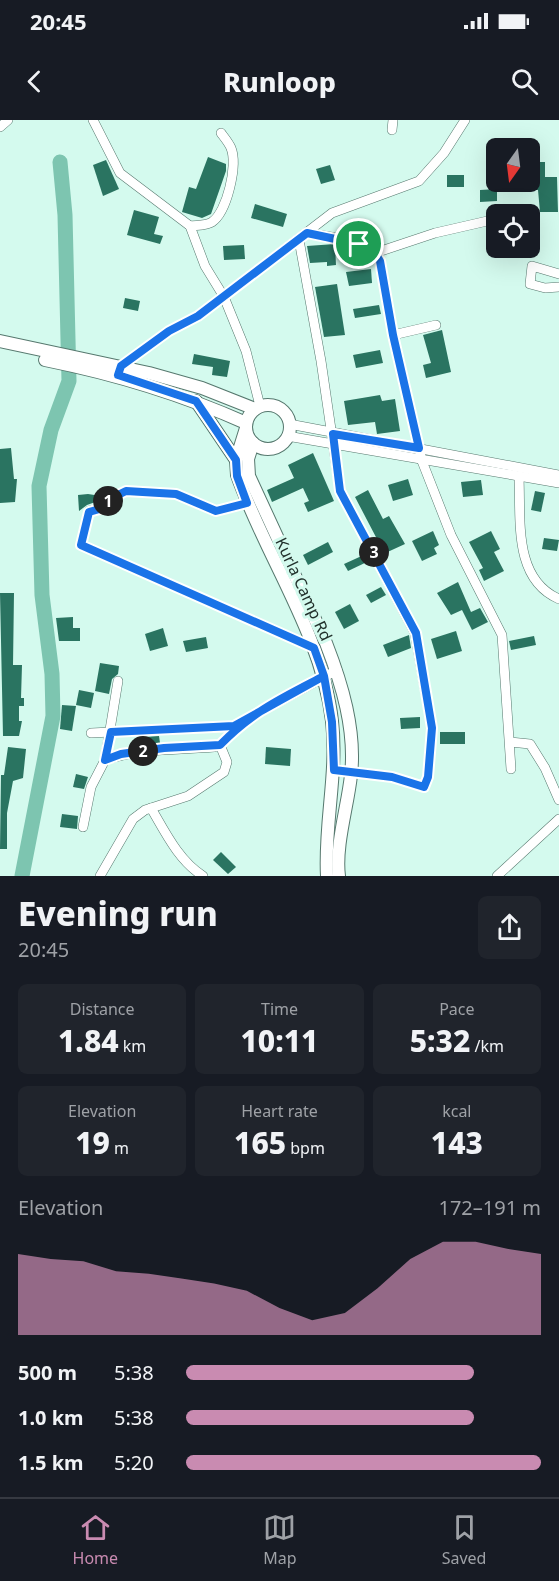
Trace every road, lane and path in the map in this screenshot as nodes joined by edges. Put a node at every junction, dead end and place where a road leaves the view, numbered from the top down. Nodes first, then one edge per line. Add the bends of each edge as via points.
1 (8, 120) edge
2 (93, 120) edge
3 (465, 120) edge
4 (0, 126) edge
5 (220, 133) dead end
6 (486, 221) edge
7 (190, 226) junction
8 (310, 230) junction
9 (298, 240) junction
10 (375, 253) junction
11 (559, 274) edge
12 (559, 287) edge
13 (224, 297) junction
14 (436, 325) dead end
15 (393, 335) junction
16 (0, 341) edge
17 (0, 350) edge
18 (37, 354) junction
19 (119, 370) junction
20 (196, 401) junction
21 (257, 407) junction
22 (246, 426) junction
23 (288, 430) junction
24 (333, 434) junction
25 (254, 443) junction
26 (332, 446) junction
27 (419, 448) junction
28 (236, 460) junction
29 (422, 461) junction
30 (493, 462) junction
31 (490, 472) junction
32 (559, 475) edge
33 (519, 478) junction
34 (559, 483) edge
35 (247, 503) junction
36 (559, 599) edge
37 (314, 648) junction
38 (337, 670) junction
39 (324, 676) junction
40 (118, 681) dead end
41 (243, 722) junction
42 (111, 732) junction
43 (91, 733) dead end
44 (510, 742) junction
45 (220, 745) junction
46 (105, 760) junction
47 (511, 769) dead end
48 (334, 770) junction
49 (351, 771) junction
50 (559, 800) edge
51 (151, 808) junction
52 (559, 819) edge
53 (83, 827) dead end
54 (100, 876) edge
55 (204, 876) edge
56 (327, 876) edge
57 (339, 876) edge
58 (497, 876) edge

1 - 4 street
2 - 7 street via 120,173
3 - 8 street via 444,153 419,181 332,213
5 - 7 street via 233,158 228,195 214,221
6 - 10 street
7 - 13 street via 205,266
8 - 9 street
8 - 10 street via 359,244
9 - 13 street
9 - 24 street
10 - 15 street via 380,261
11 - 12 street via 532,266 530,284
13 - 19 street via 169,331
13 - 21 street via 246,351
14 - 15 street
15 - 27 street
16 - 18 main road
17 - 18 main road
18 - 19 main road
19 - 20 main road
19 - 21 main road via 202,388
20 - 22 main road
20 - 28 main road
21 - 22 main road, Kurla Camp Rd
21 - 23 main road via 279,408 286,415
22 - 25 main road
22 - 28 main road, Kurla Camp Rd
23 - 24 street
23 - 25 main road via 275,447 264,448
23 - 26 street
24 - 26 street
24 - 27 street
25 - 38 main road, Kurla Camp Rd via 248,459 249,476
26 - 29 street
26 - 49 street via 340,491 416,633 432,728 424,787
27 - 29 street
27 - 30 street
28 - 35 main road, Kurla Camp Rd
29 - 31 street
29 - 44 street via 451,535 501,635
30 - 31 street
30 - 32 street
31 - 33 street
33 - 34 street
33 - 36 street via 525,562 539,586
35 - 37 main road, Kurla Camp Rd
35 - 37 street via 216,511 176,494 126,491 103,508 89,512 81,545
37 - 39 main road, Kurla Camp Rd
38 - 39 street
38 - 49 main road, Kurla Camp Rd via 349,718
39 - 41 street
39 - 48 main road, Kurla Camp Rd via 332,722
40 - 42 street
41 - 42 street via 226,727
41 - 45 street
42 - 43 street
42 - 46 street
44 - 47 street
44 - 50 street via 530,744
45 - 46 street via 164,748
45 - 51 street via 227,762 224,772 188,796
46 - 53 street via 91,787
48 - 49 street
48 - 56 main road, Kurla Camp Rd
49 - 57 main road, Kurla Camp Rd
51 - 54 street via 133,819
51 - 55 street via 192,870
52 - 58 street

